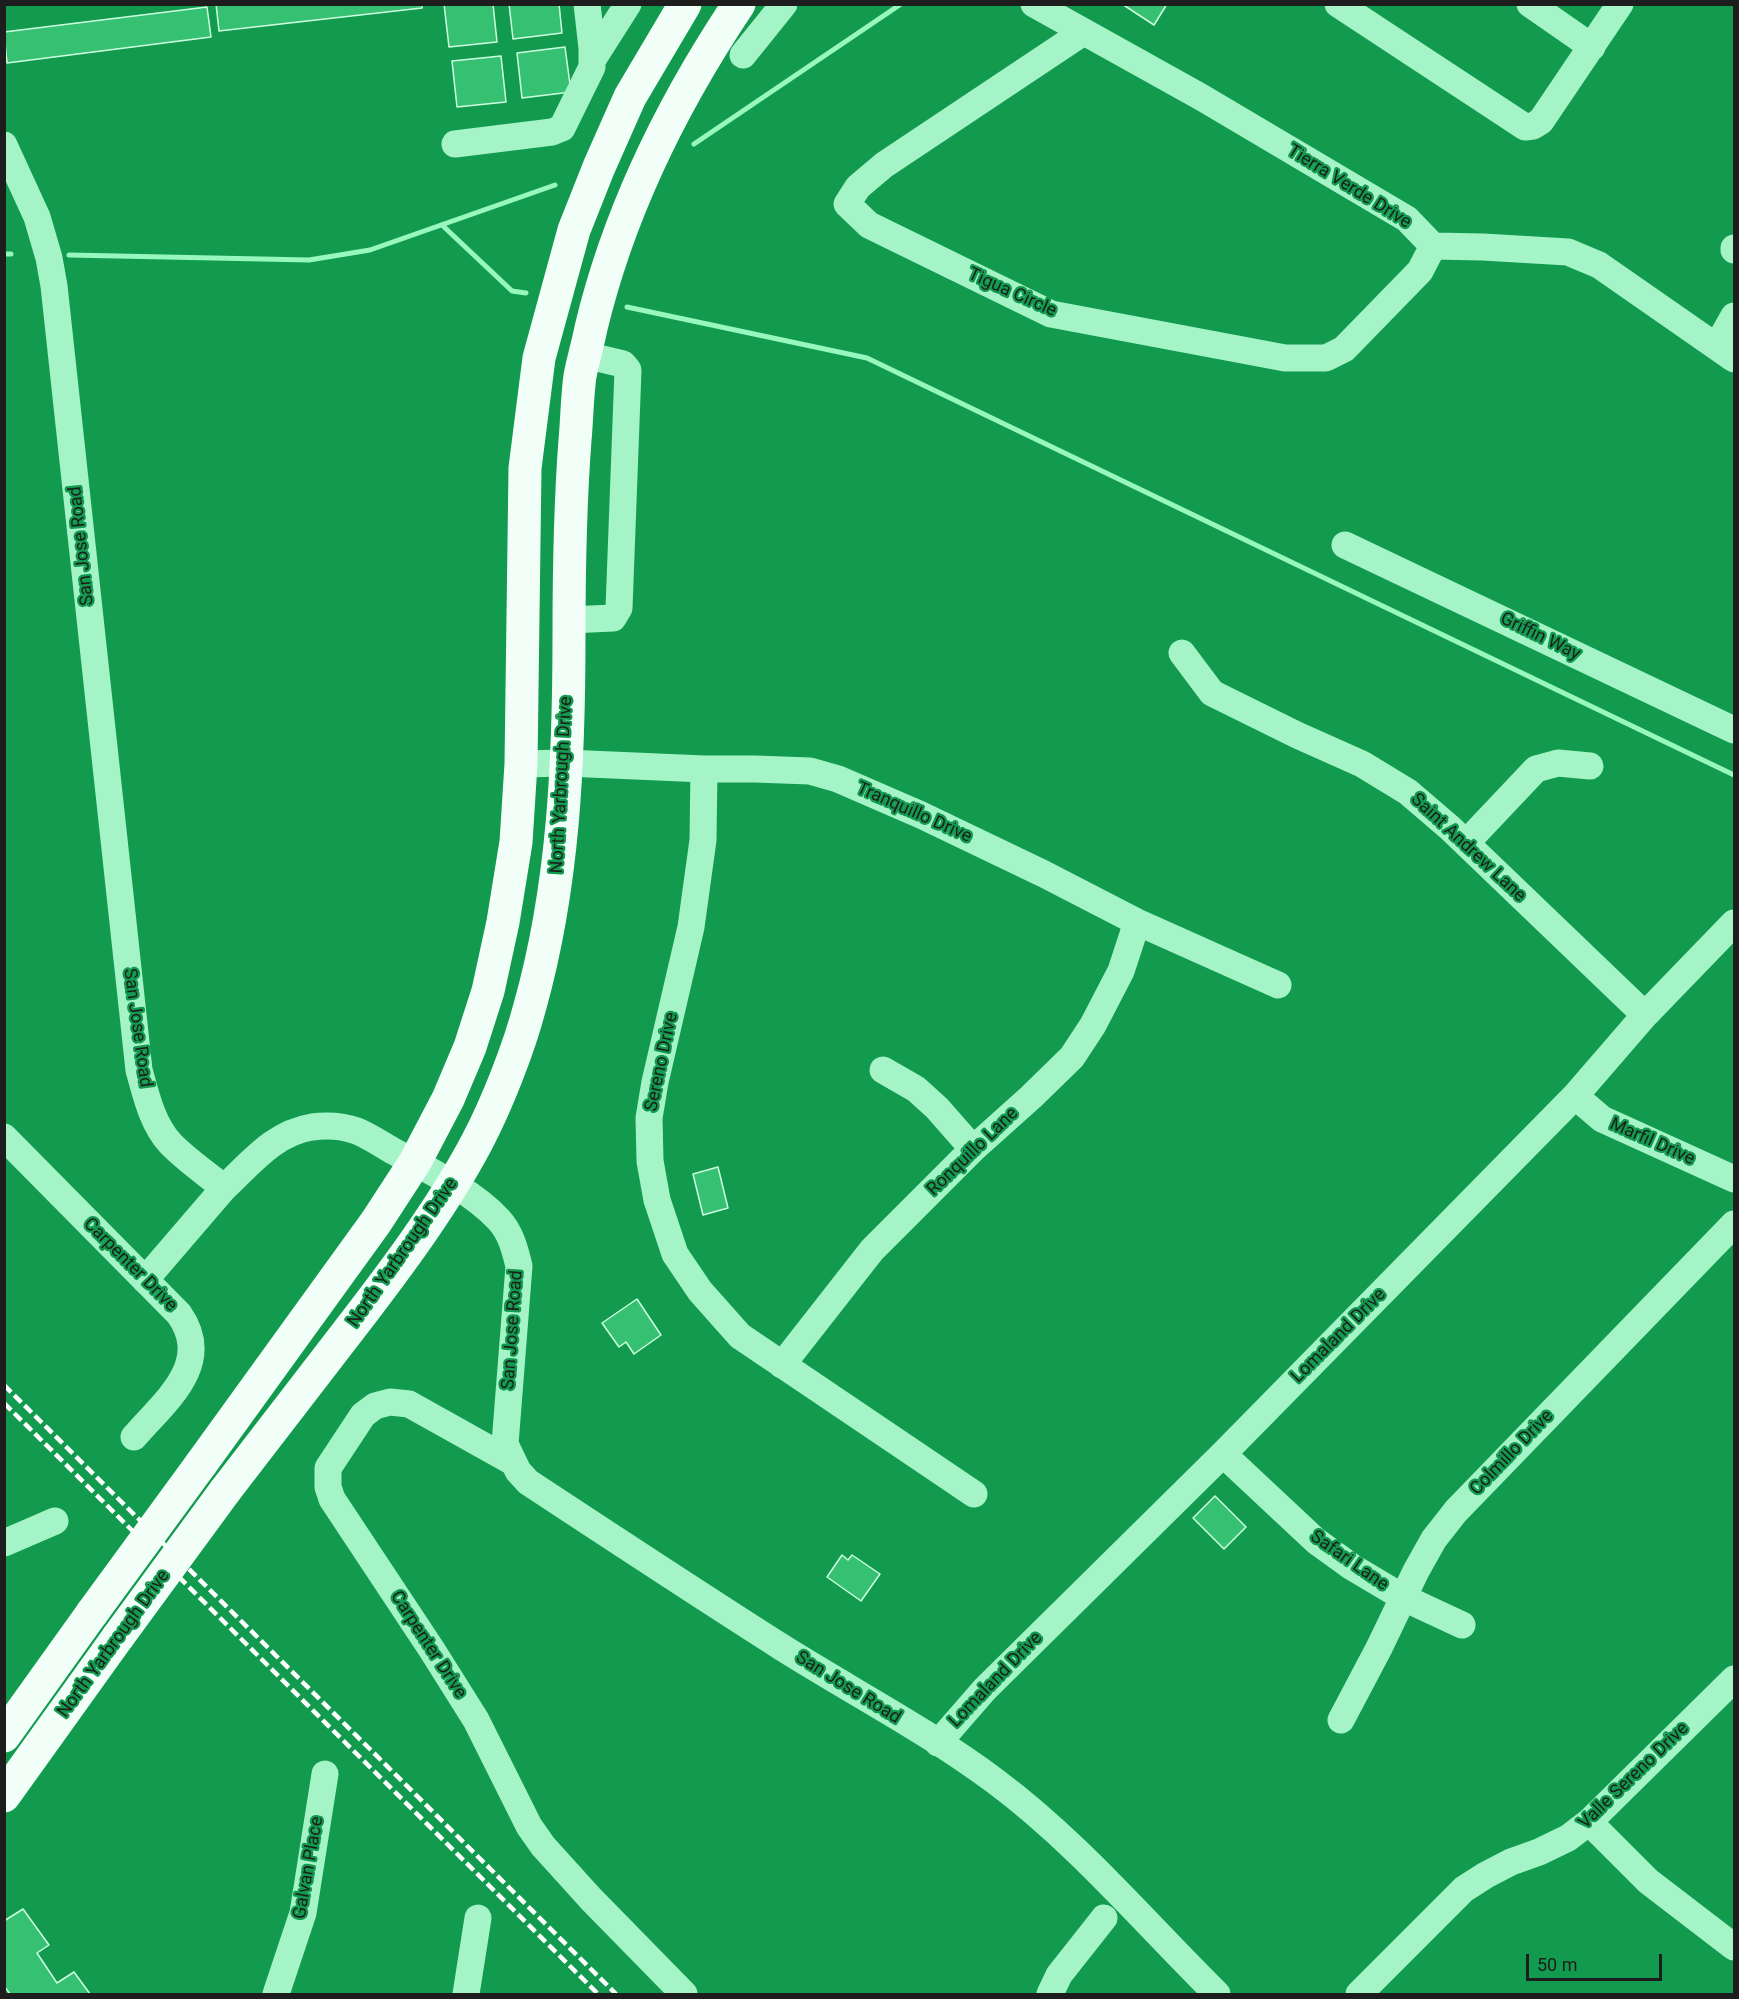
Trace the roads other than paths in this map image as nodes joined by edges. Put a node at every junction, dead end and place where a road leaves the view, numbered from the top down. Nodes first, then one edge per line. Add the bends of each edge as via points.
1 (587, 4) edge
2 (628, 4) edge
3 (685, 4) edge
4 (739, 4) edge
5 (784, 4) edge
6 (1034, 4) edge
7 (1338, 4) edge
8 (1530, 4) edge
9 (1620, 4) edge
10 (1082, 33) junction
11 (1585, 42) junction
12 (743, 55) dead end
13 (593, 59) junction
14 (455, 144) dead end
15 (4, 146) edge
16 (1433, 246) junction
17 (1734, 316) edge
18 (542, 345) junction
19 (1726, 352) edge
20 (585, 355) junction
21 (1345, 544) dead end
22 (569, 620) junction
23 (1182, 653) dead end
24 (1734, 730) edge
25 (566, 763) junction
26 (521, 764) junction
27 (1590, 766) dead end
28 (704, 770) junction
29 (1466, 843) junction
30 (1137, 922) junction
31 (1734, 923) edge
32 (1278, 985) dead end
33 (1645, 1015) junction
34 (883, 1070) dead end
35 (1575, 1096) junction
36 (4, 1137) edge
37 (973, 1149) junction
38 (415, 1162) junction
39 (1734, 1179) edge
40 (453, 1185) junction
41 (224, 1188) junction
42 (1734, 1224) edge
43 (145, 1280) junction
44 (782, 1365) junction
45 (134, 1437) dead end
46 (1222, 1454) junction
47 (511, 1461) junction
48 (974, 1494) dead end
49 (55, 1521) dead end
50 (4, 1544) edge
51 (1404, 1598) junction
52 (1462, 1625) dead end
53 (1734, 1679) edge
54 (1341, 1720) dead end
55 (4, 1736) edge
56 (938, 1743) junction
57 (325, 1774) dead end
58 (4, 1796) edge
59 (1589, 1822) junction
60 (478, 1918) dead end
61 (1104, 1918) dead end
62 (1734, 1947) edge
63 (276, 1995) edge
64 (466, 1995) edge
65 (684, 1995) edge
66 (1050, 1995) edge
67 (1217, 1995) edge
68 (1359, 1995) edge

1 - 13 street
2 - 13 street
3 - 18 main road, North Yarbrough Drive via 630,97 599,167 574,230
4 - 20 main road, North Yarbrough Drive via 684,91 655,147 619,233
5 - 12 street
6 - 10 street, Tierra Verde Drive
7 - 11 street via 1525,127 1541,121
8 - 11 street
9 - 11 street
10 - 16 street, Tierra Verde Drive via 1407,219
10 - 16 street, Tigua Circle via 884,165 858,187 847,204 869,225 1051,314 1285,358 1326,358 1344,349 1420,271
13 - 14 street via 562,128
15 - 41 street, San Jose Road via 37,218 54,286 139,1070 158,1125 170,1143
16 - 19 street via 1568,252 1599,265
17 - 19 street
18 - 20 main road
18 - 26 main road, North Yarbrough Drive via 525,468
20 - 22 main road, North Yarbrough Drive via 571,497
20 - 22 street via 623,364 628,370 619,608 613,618
21 - 24 street, Griffin Way
22 - 25 main road, North Yarbrough Drive
23 - 29 street, Saint Andrew Lane via 1212,693 1362,764 1408,792
25 - 26 street, Tranquillo Drive
25 - 28 street, Tranquillo Drive
25 - 40 main road, North Yarbrough Drive via 558,870 546,945 529,1011 478,1140
26 - 38 main road, North Yarbrough Drive via 516,842 488,991 448,1099
27 - 29 street via 1558,763 1536,769
28 - 30 street, Tranquillo Drive via 810,771 838,779 942,824
28 - 44 street, Sereno Drive via 703,840 691,927 655,1082 649,1118 650,1161 657,1200 675,1254 740,1336
29 - 33 street, Saint Andrew Lane
30 - 32 street, Tranquillo Drive
30 - 37 street, Ronquillo Lane via 1121,971 1072,1057
31 - 33 street, Lomaland Drive
33 - 35 street, Lomaland Drive
34 - 37 street via 916,1089
35 - 39 street, Marfil Drive via 1602,1119
35 - 46 street, Lomaland Drive
36 - 43 street, Carpenter Drive
37 - 44 street, Ronquillo Lane via 872,1250
38 - 40 street, San Jose Road
38 - 41 street, San Jose Road via 358,1132 343,1127 314,1127 277,1140
38 - 55 main road, North Yarbrough Drive, bridge via 376,1222
40 - 47 street, San Jose Road via 484,1204 501,1222 514,1245 519,1266 505,1427
40 - 58 main road, North Yarbrough Drive, bridge
41 - 43 street
42 - 51 street, Colmillo Drive via 1456,1512 1434,1539
43 - 45 street, Carpenter Drive via 179,1314 192,1342 190,1364 180,1385
44 - 48 street, Sereno Drive
46 - 51 street, Safari Lane via 1316,1541
46 - 56 street, Lomaland Drive via 985,1689
47 - 56 street, San Jose Road via 528,1482
47 - 65 street, Carpenter Drive via 409,1404 390,1402 363,1415 328,1468 328,1487 332,1499 476,1720 543,1846
49 - 50 street
51 - 52 street, Safari Lane
51 - 54 street, Colmillo Drive
53 - 59 street, Valle Sereno Drive
56 - 67 street, San Jose Road via 994,1780 1057,1831
57 - 63 street, Galvan Place via 303,1913
59 - 62 street via 1648,1881
59 - 68 street, Valle Sereno Drive via 1568,1838 1464,1889
60 - 64 street
61 - 66 street via 1059,1975

